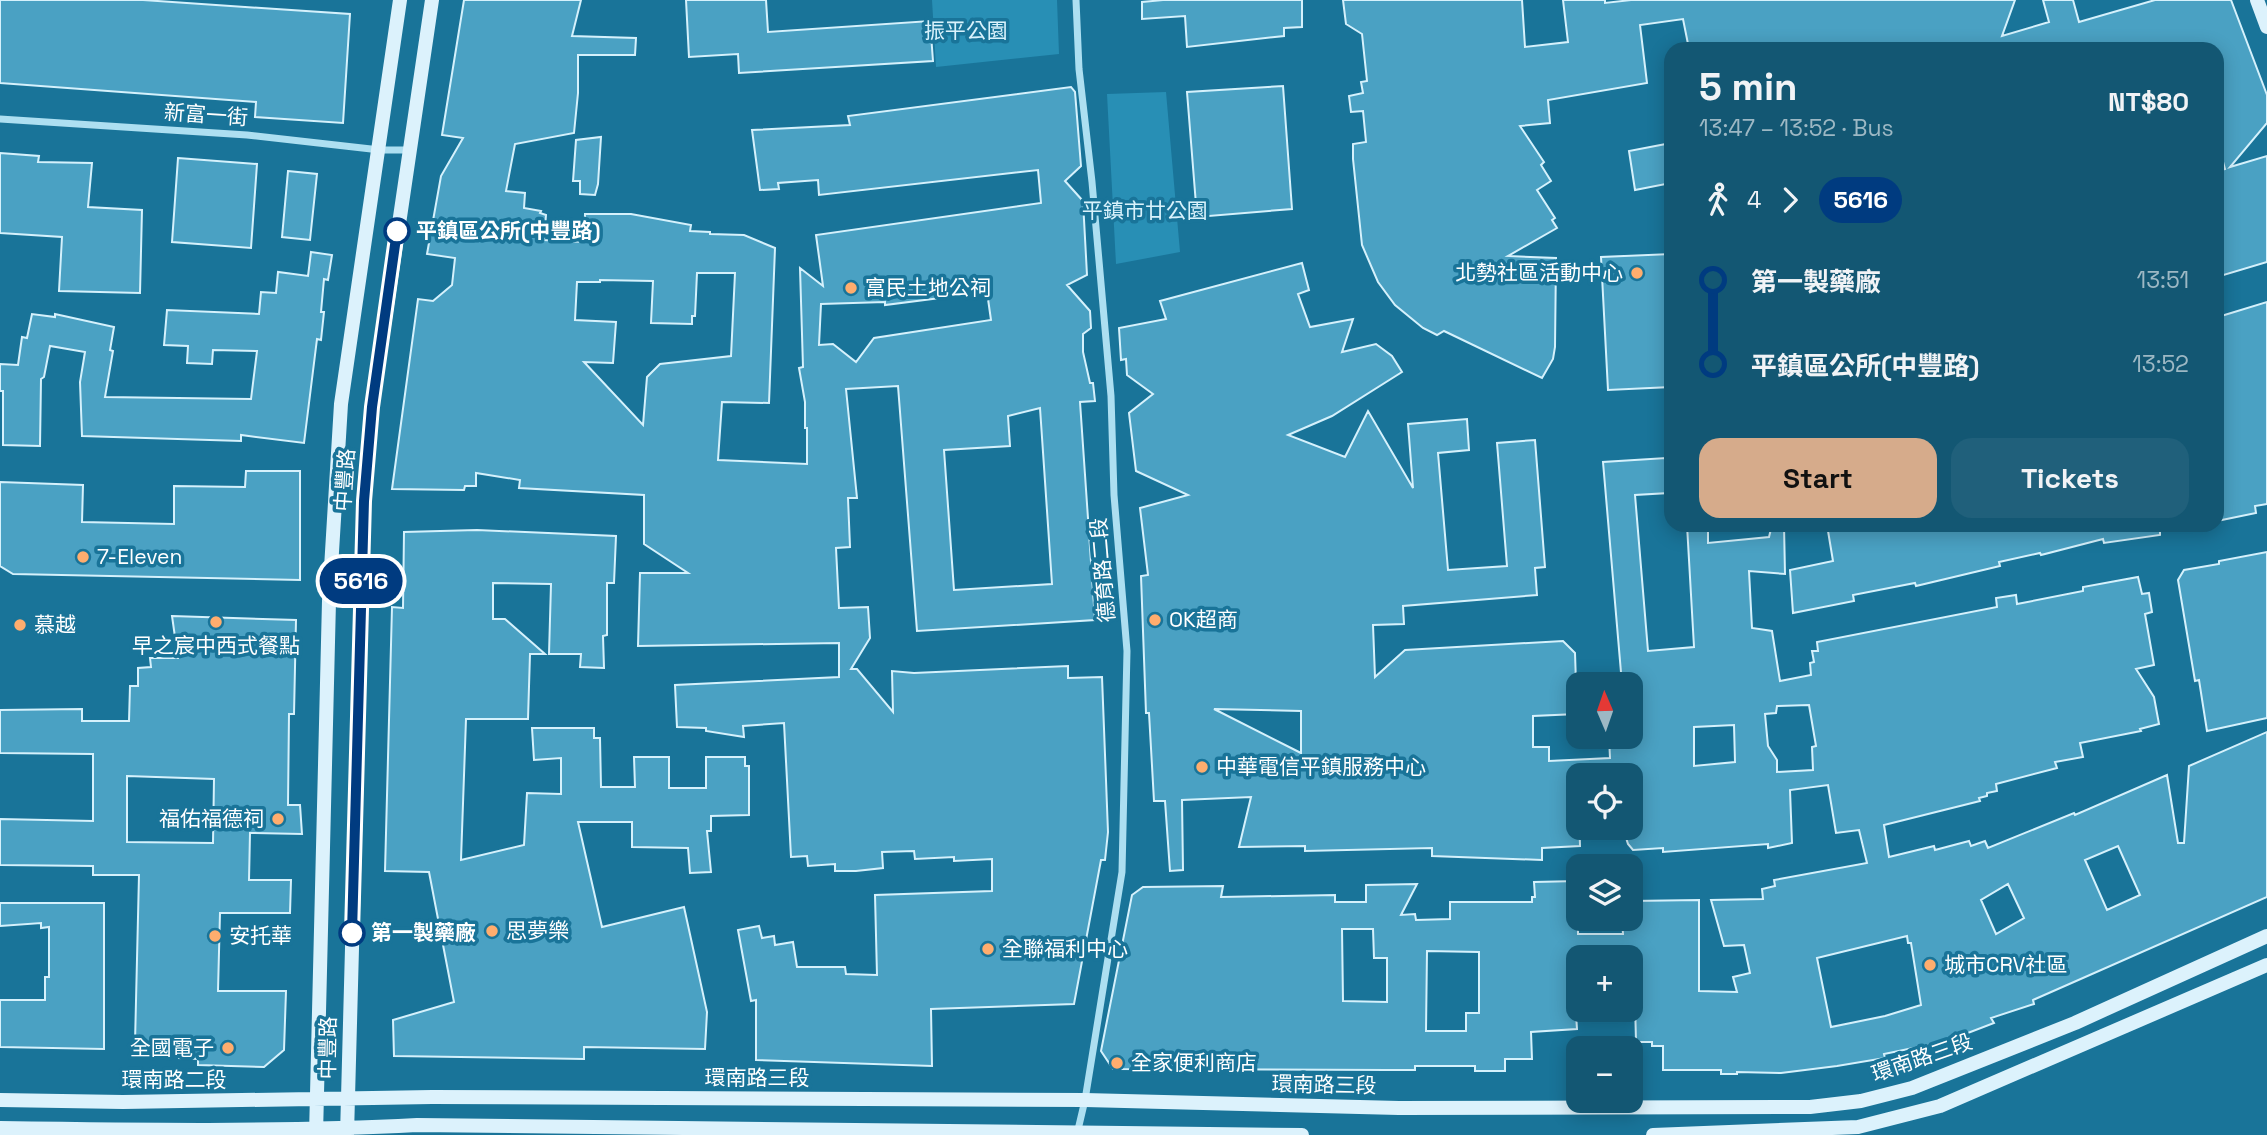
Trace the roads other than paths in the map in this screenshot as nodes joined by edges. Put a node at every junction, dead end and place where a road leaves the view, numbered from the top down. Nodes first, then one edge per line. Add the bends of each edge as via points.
1 (400, 0) edge
2 (432, 0) edge
3 (1076, 0) edge
4 (2257, 0) edge
5 (2267, 27) edge
6 (0, 119) edge
7 (380, 150) junction
8 (409, 150) junction
9 (2267, 936) edge
10 (2267, 965) edge
11 (348, 1099) junction
12 (0, 1100) edge
13 (316, 1100) junction
14 (1085, 1100) junction
15 (0, 1128) edge
16 (316, 1132) edge
17 (347, 1132) edge
18 (1078, 1133) edge
19 (1302, 1135) edge
20 (1653, 1135) edge

1 - 7 main road, 中豐路
2 - 8 main road, 中豐路
3 - 14 street, 德育路二段 via 1111,396 1127,651 1122,872
4 - 5 main road
6 - 7 street, 新富一街 via 247,135
7 - 8 street, 新富一街
7 - 13 main road, 中豐路 via 341,404 329,601
8 - 11 main road, 中豐路 via 372,407 364,501
9 - 14 main road, 環南路三段 via 2075,1023 1912,1088 1861,1101 1810,1107 1399,1108
10 - 20 main road via 1940,1105 1858,1127
11 - 13 main road, 環南路二段
11 - 14 main road, 環南路三段
11 - 17 main road, 中豐路
12 - 13 main road, 環南路二段
13 - 16 main road, 中豐路
14 - 18 street, 德育路二段
15 - 16 main road
16 - 17 main road
17 - 18 main road via 417,1125
18 - 19 main road

